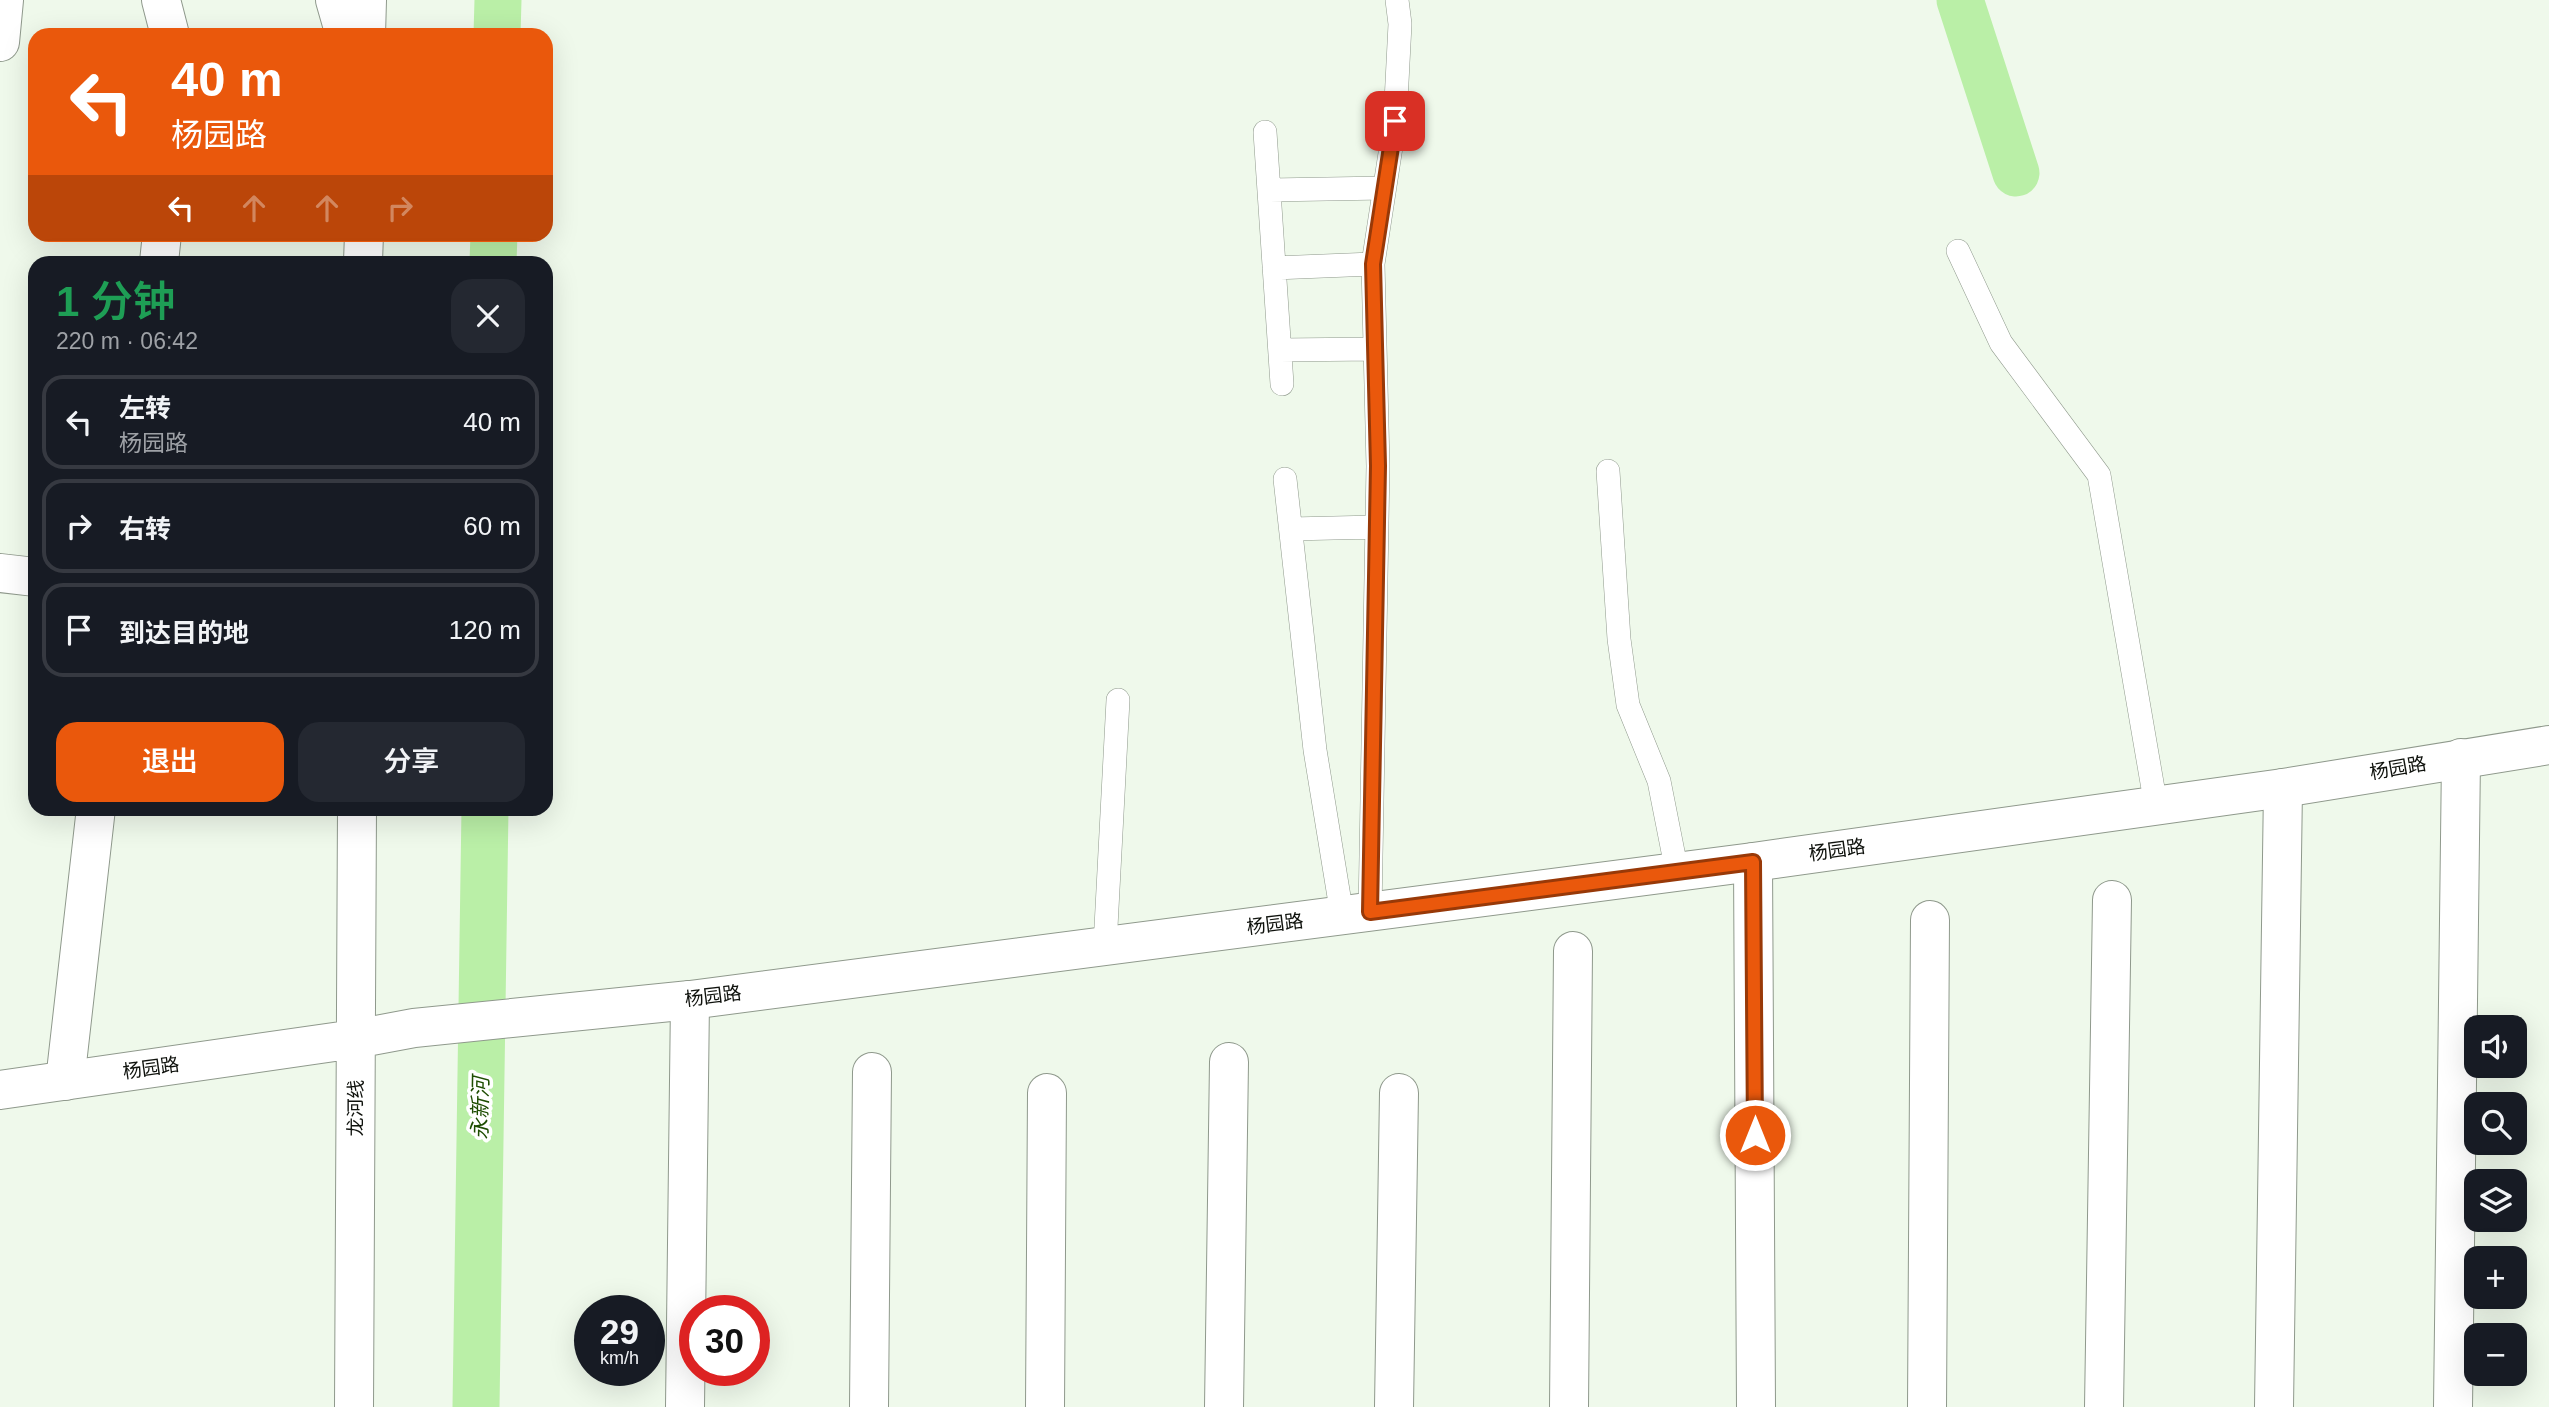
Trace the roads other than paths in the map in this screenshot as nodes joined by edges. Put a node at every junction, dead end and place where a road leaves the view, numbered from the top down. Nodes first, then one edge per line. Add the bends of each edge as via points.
1 (4, 0) edge
2 (161, 0) edge
3 (335, 0) edge
4 (367, 0) edge
5 (1397, 0) edge
6 (168, 28) edge
7 (343, 28) edge
8 (366, 28) edge
9 (0, 42) edge
10 (1265, 132) dead end
11 (1384, 188) junction
12 (1269, 190) junction
13 (1958, 251) dead end
14 (1373, 264) junction
15 (1274, 268) junction
16 (1375, 349) junction
17 (1280, 350) junction
18 (1282, 384) dead end
19 (1608, 471) dead end
20 (1285, 479) dead end
21 (1376, 527) junction
22 (1291, 529) junction
23 (0, 573) edge
24 (28, 576) edge
25 (1118, 700) dead end
26 (2549, 745) edge
27 (2461, 758) junction
28 (2283, 788) junction
29 (2156, 806) junction
30 (95, 816) edge
31 (357, 816) edge
32 (1753, 862) junction
33 (1677, 872) junction
34 (2112, 900) dead end
35 (1356, 914) junction
36 (1930, 920) dead end
37 (1105, 946) junction
38 (1573, 951) dead end
39 (690, 999) junction
40 (355, 1039) junction
41 (1229, 1062) dead end
42 (872, 1072) dead end
43 (65, 1081) junction
44 (0, 1090) edge
45 (1047, 1093) dead end
46 (1399, 1093) dead end
47 (354, 1407) edge
48 (685, 1407) edge
49 (869, 1407) edge
50 (1045, 1407) edge
51 (1224, 1407) edge
52 (1394, 1407) edge
53 (1569, 1407) edge
54 (1756, 1407) edge
55 (1927, 1407) edge
56 (2104, 1407) edge
57 (2274, 1407) edge
58 (2453, 1407) edge

1 - 9 street
2 - 6 street
3 - 7 street
4 - 8 street
5 - 11 lane via 1395,121
10 - 12 lane
11 - 12 lane
11 - 14 lane
12 - 15 lane
13 - 29 lane via 2001,343 2099,475
14 - 15 lane
14 - 16 lane
15 - 17 lane
16 - 17 lane
16 - 21 lane
17 - 18 lane
19 - 33 lane via 1628,705 1659,781
20 - 22 lane
21 - 22 lane
21 - 35 lane
22 - 35 lane via 1315,750
23 - 24 street
25 - 37 lane
26 - 27 street, 杨园路
27 - 28 street, 杨园路
27 - 58 street
28 - 29 street, 杨园路
28 - 57 street
29 - 32 street, 杨园路
30 - 43 street
31 - 40 street, 龙河线
32 - 33 street, 杨园路
32 - 54 street
33 - 35 street, 杨园路
34 - 56 street
35 - 37 street, 杨园路
36 - 55 street
37 - 39 street, 杨园路
38 - 53 street
39 - 40 street, 杨园路 via 414,1028
39 - 48 street
40 - 43 street, 杨园路
40 - 47 street, 龙河线
41 - 51 street
42 - 49 street
43 - 44 street, 杨园路
45 - 50 street
46 - 52 street

